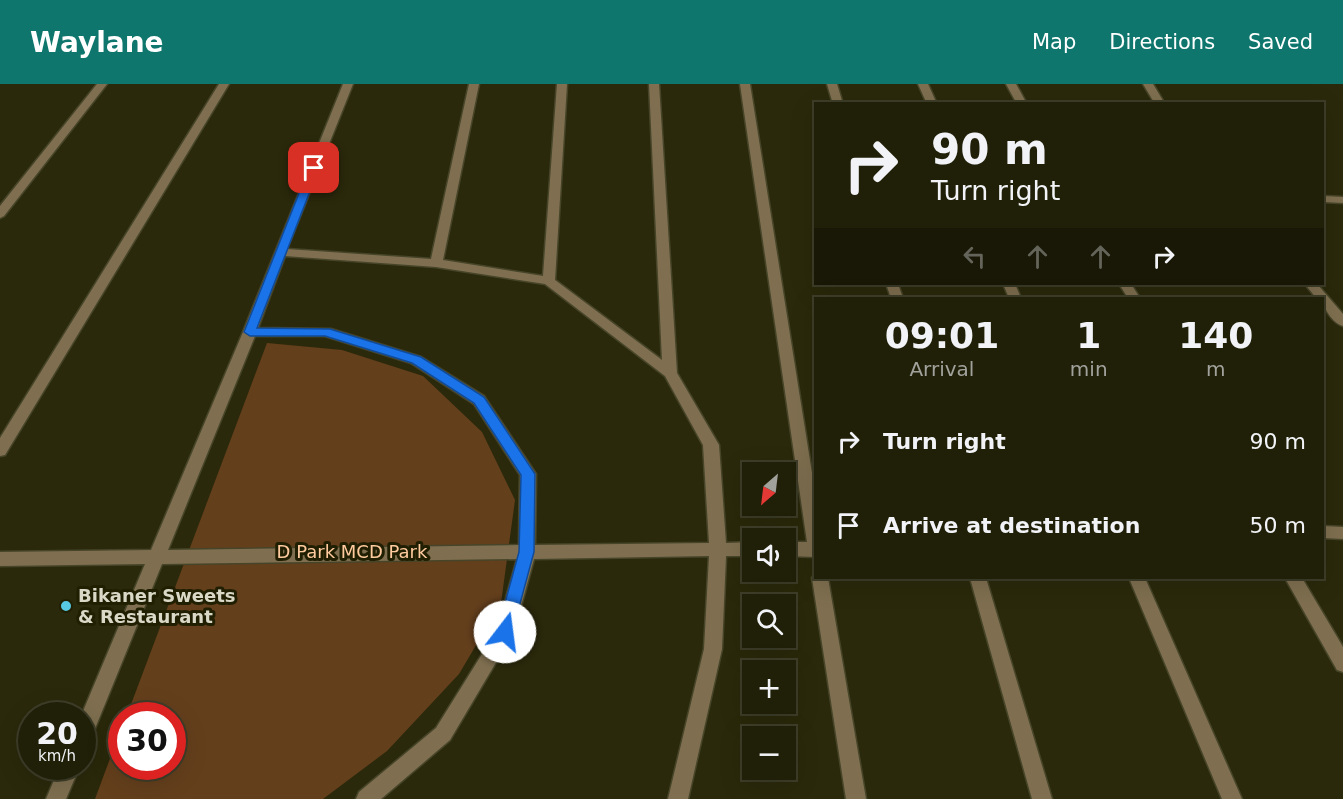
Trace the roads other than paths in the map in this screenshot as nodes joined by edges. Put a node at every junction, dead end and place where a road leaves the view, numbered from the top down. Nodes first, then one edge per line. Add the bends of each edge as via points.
1 (102, 84) edge
2 (224, 84) edge
3 (348, 84) edge
4 (474, 84) edge
5 (561, 84) edge
6 (654, 84) edge
7 (745, 84) edge
8 (832, 84) edge
9 (923, 84) edge
10 (1011, 84) edge
11 (1148, 84) edge
12 (837, 102) edge
13 (931, 102) edge
14 (1021, 102) edge
15 (1159, 102) edge
16 (1324, 199) edge
17 (1343, 200) edge
18 (0, 214) edge
19 (280, 252) junction
20 (436, 263) junction
21 (549, 281) junction
22 (1312, 285) edge
23 (1322, 297) edge
24 (1324, 299) edge
25 (1343, 322) edge
26 (250, 332) junction
27 (670, 373) junction
28 (0, 451) edge
29 (1324, 532) edge
30 (1343, 533) edge
31 (814, 536) edge
32 (742, 549) edge
33 (796, 549) edge
34 (814, 549) edge
35 (718, 550) junction
36 (527, 552) junction
37 (158, 556) junction
38 (0, 559) edge
39 (820, 579) edge
40 (978, 579) edge
41 (1137, 579) edge
42 (1294, 579) edge
43 (1343, 664) edge
44 (96, 703) edge
45 (64, 780) edge
46 (56, 799) edge
47 (366, 799) edge
48 (678, 799) edge
49 (856, 799) edge
50 (1042, 799) edge
51 (1232, 799) edge

1 - 18 street
2 - 28 street
3 - 19 street
4 - 20 street
5 - 21 street
6 - 27 street
7 - 31 street
8 - 12 street
9 - 13 street
10 - 14 street
11 - 15 street
16 - 17 street
19 - 20 street
19 - 26 street
20 - 21 street
21 - 27 street
22 - 23 street
24 - 25 street
26 - 36 street via 326,332 416,360 479,400 528,474
26 - 37 street
27 - 35 street via 711,445
29 - 30 street
32 - 35 street
33 - 34 street
35 - 36 street
35 - 48 street via 713,649
36 - 37 street
36 - 47 street via 505,632 442,734
37 - 38 street
37 - 44 street
39 - 49 street
40 - 50 street
41 - 51 street
42 - 43 street
45 - 46 street

